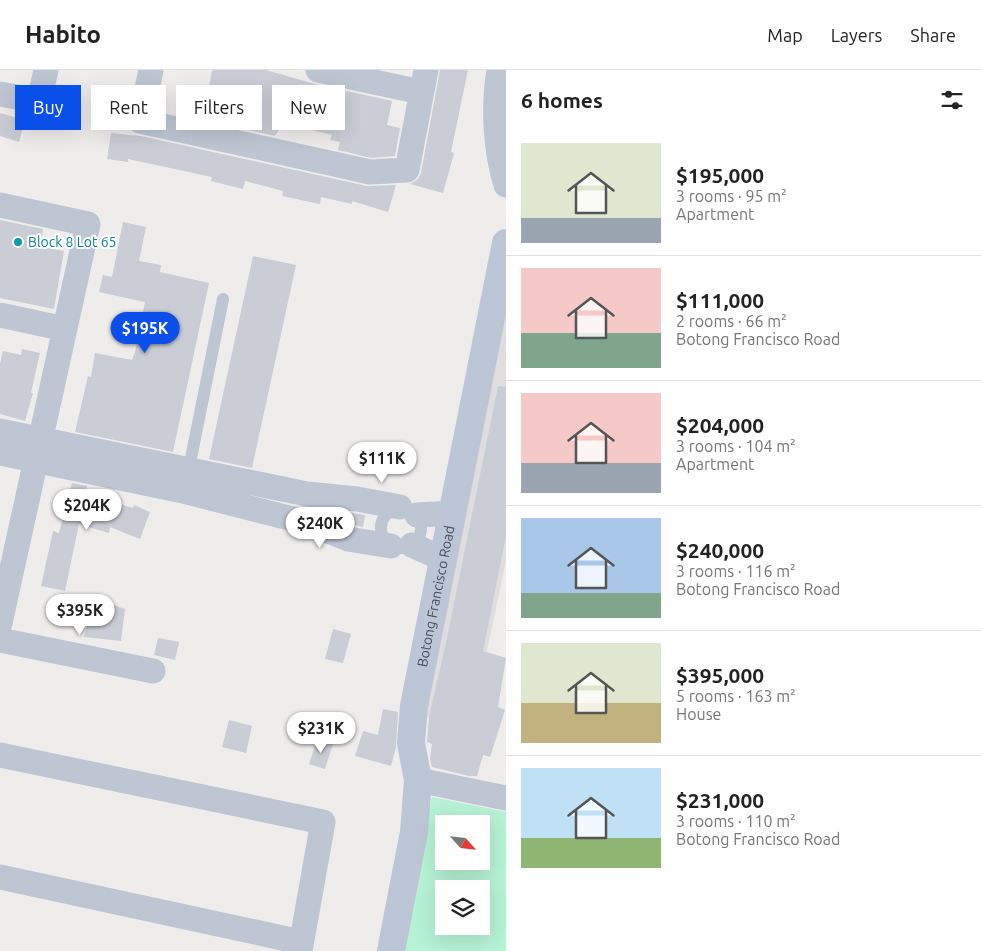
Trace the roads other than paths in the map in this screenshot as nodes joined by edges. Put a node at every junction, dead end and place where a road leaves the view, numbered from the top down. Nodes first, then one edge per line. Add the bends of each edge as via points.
1 (46, 70) edge
2 (150, 70) edge
3 (318, 70) edge
4 (499, 70) edge
5 (423, 81) edge
6 (0, 94) edge
7 (506, 185) edge
8 (0, 205) edge
9 (506, 243) edge
10 (223, 299) dead end
11 (0, 315) edge
12 (65, 329) junction
13 (0, 431) edge
14 (38, 450) junction
15 (0, 453) edge
16 (186, 480) junction
17 (408, 511) junction
18 (452, 513) junction
19 (402, 545) junction
20 (444, 559) junction
21 (6, 570) edge
22 (0, 623) edge
23 (0, 640) edge
24 (152, 671) dead end
25 (0, 755) edge
26 (418, 780) junction
27 (506, 798) edge
28 (0, 877) edge
29 (301, 946) edge
30 (391, 951) edge

1 - 6 street via 39,101
2 - 5 street via 140,121 370,172 407,170
3 - 5 street
4 - 7 street via 496,87 498,154
8 - 12 street via 88,224
9 - 18 street, Botong Francisco Road
10 - 16 lane
11 - 12 street
12 - 14 street
13 - 14 street
14 - 15 street
14 - 16 street
14 - 21 street
16 - 17 street via 357,499
16 - 19 street via 348,539
17 - 18 street
17 - 19 lane via 422,527 420,534
17 - 19 lane via 386,514 381,527 386,541
18 - 20 street, Botong Francisco Road
19 - 20 street
20 - 26 street, Botong Francisco Road via 414,706 412,743
21 - 22 street
23 - 24 street
25 - 29 street via 323,822
26 - 27 street
26 - 30 street, Botong Francisco Road via 414,832
28 - 29 street

